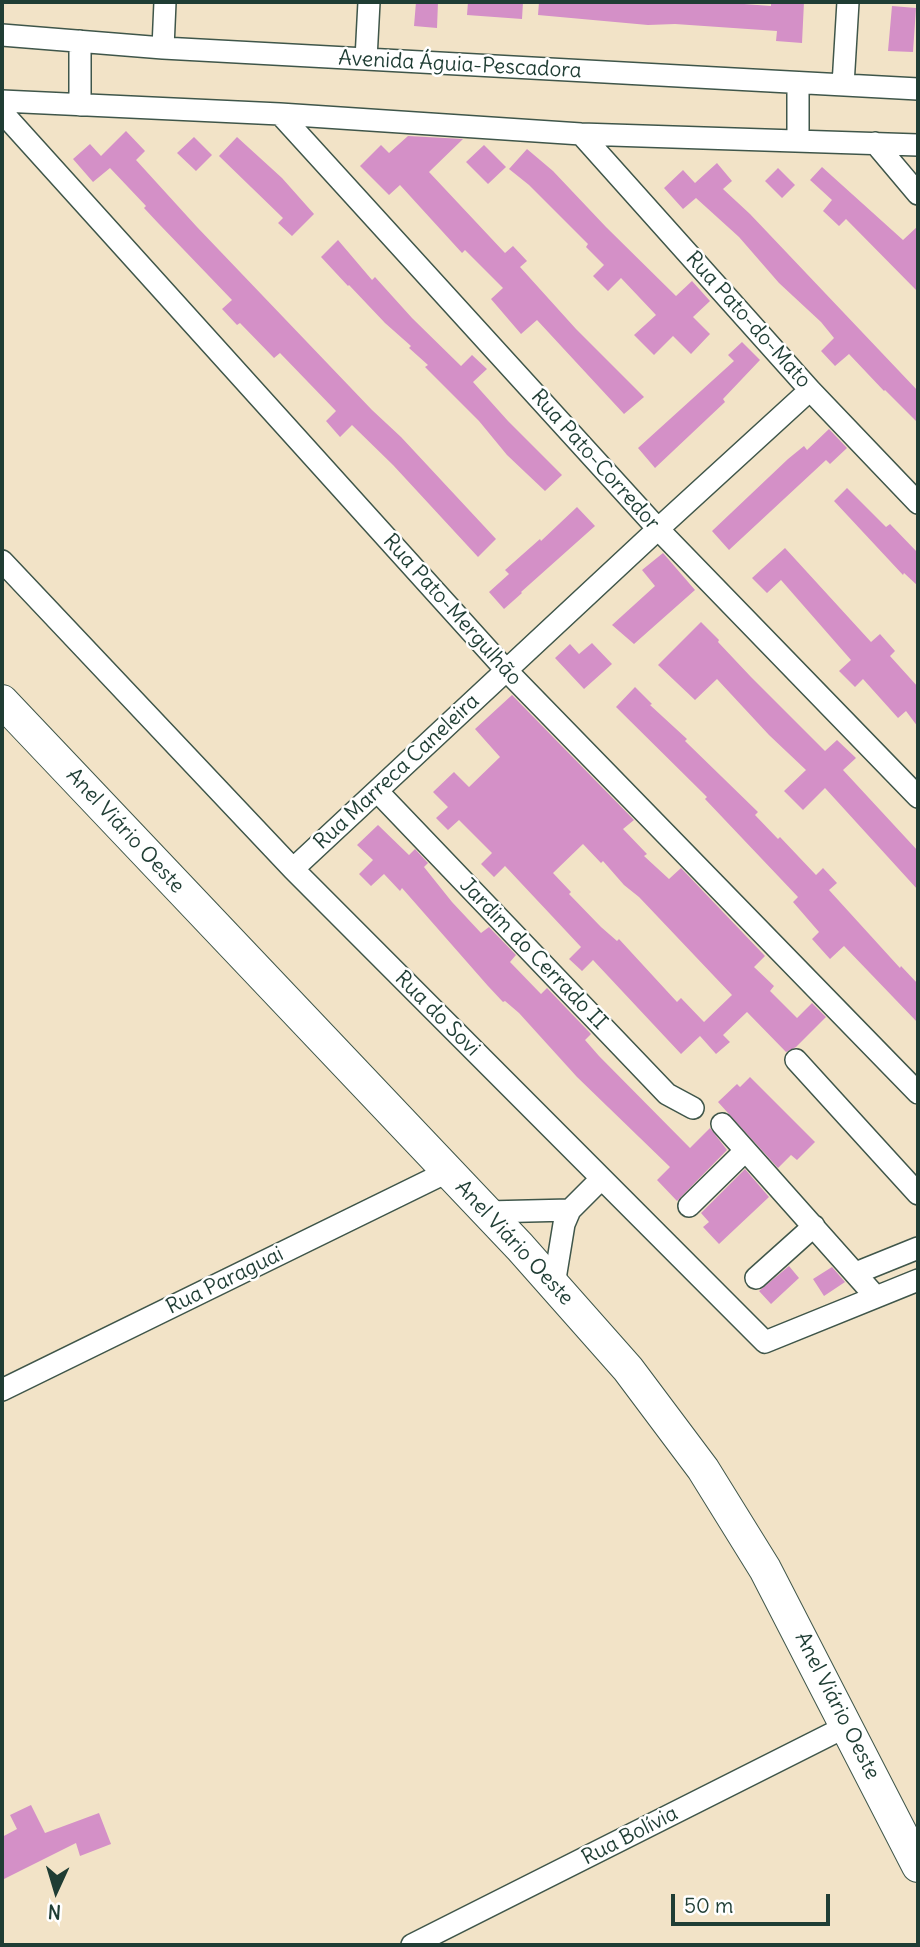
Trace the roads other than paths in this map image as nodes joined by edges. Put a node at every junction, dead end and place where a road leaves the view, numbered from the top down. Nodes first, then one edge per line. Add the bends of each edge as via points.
1 (166, 2) edge
2 (369, 2) edge
3 (848, 2) edge
4 (2, 35) edge
5 (80, 41) junction
6 (163, 48) junction
7 (366, 60) junction
8 (798, 83) junction
9 (843, 85) junction
10 (918, 89) edge
11 (2, 101) edge
12 (80, 105) junction
13 (2, 112) edge
14 (280, 114) junction
15 (581, 134) junction
16 (798, 141) junction
17 (875, 143) junction
18 (918, 145) edge
19 (918, 194) edge
20 (810, 390) junction
21 (918, 503) edge
22 (657, 529) junction
23 (2, 561) edge
24 (506, 670) junction
25 (2, 701) edge
26 (378, 792) junction
27 (918, 797) edge
28 (293, 869) junction
29 (796, 1060) dead end
30 (918, 1093) edge
31 (693, 1108) dead end
32 (722, 1124) dead end
33 (745, 1151) junction
34 (447, 1172) junction
35 (601, 1179) junction
36 (918, 1194) edge
37 (689, 1206) dead end
38 (570, 1210) junction
39 (487, 1212) junction
40 (814, 1226) junction
41 (918, 1248) edge
42 (856, 1273) junction
43 (756, 1278) dead end
44 (918, 1280) edge
45 (555, 1285) junction
46 (876, 1297) junction
47 (2, 1390) edge
48 (847, 1726) junction
49 (918, 1866) edge
50 (412, 1945) edge

1 - 6 street
2 - 7 street
3 - 9 street
4 - 5 street, Avenida Águia-Pescadora
5 - 6 street, Avenida Águia-Pescadora
5 - 12 street
6 - 7 street, Avenida Águia-Pescadora
7 - 8 street, Avenida Águia-Pescadora
8 - 9 street, Avenida Águia-Pescadora
8 - 16 street
9 - 10 street, Avenida Águia-Pescadora
11 - 12 street
12 - 14 street
13 - 24 street, Rua Pato-Mergulhão
14 - 15 street
14 - 22 street, Rua Pato-Corredor
15 - 16 street
15 - 20 street, Rua Pato-do-Mato
16 - 17 street
17 - 18 street
17 - 19 street
20 - 21 street, Rua Pato-do-Mato
20 - 22 street, Rua Marreca Caneleira
22 - 24 street, Rua Marreca Caneleira
22 - 27 street, Rua Pato-Corredor
23 - 28 street, Rua do Sovi
24 - 26 street, Rua Marreca Caneleira
24 - 30 street, Rua Pato-Mergulhão
25 - 34 main road, Anel Viário Oeste
26 - 28 street, Rua Marreca Caneleira
26 - 31 street, Jardim do Cerrado II via 667,1094
28 - 35 street, Rua do Sovi
29 - 36 street
32 - 33 street
33 - 37 street
33 - 40 street
34 - 39 main road, Anel Viário Oeste
34 - 47 street, Rua Paraguai
35 - 38 street
35 - 46 street, Rua do Sovi via 765,1342
38 - 39 street
38 - 45 street via 561,1236
39 - 45 main road, Anel Viário Oeste
40 - 42 street
40 - 43 street
41 - 42 street
42 - 46 street
44 - 46 street, Rua do Sovi
45 - 48 main road, Anel Viário Oeste via 628,1369 703,1469 765,1569
48 - 49 main road, Anel Viário Oeste
48 - 50 street, Rua Bolívia

